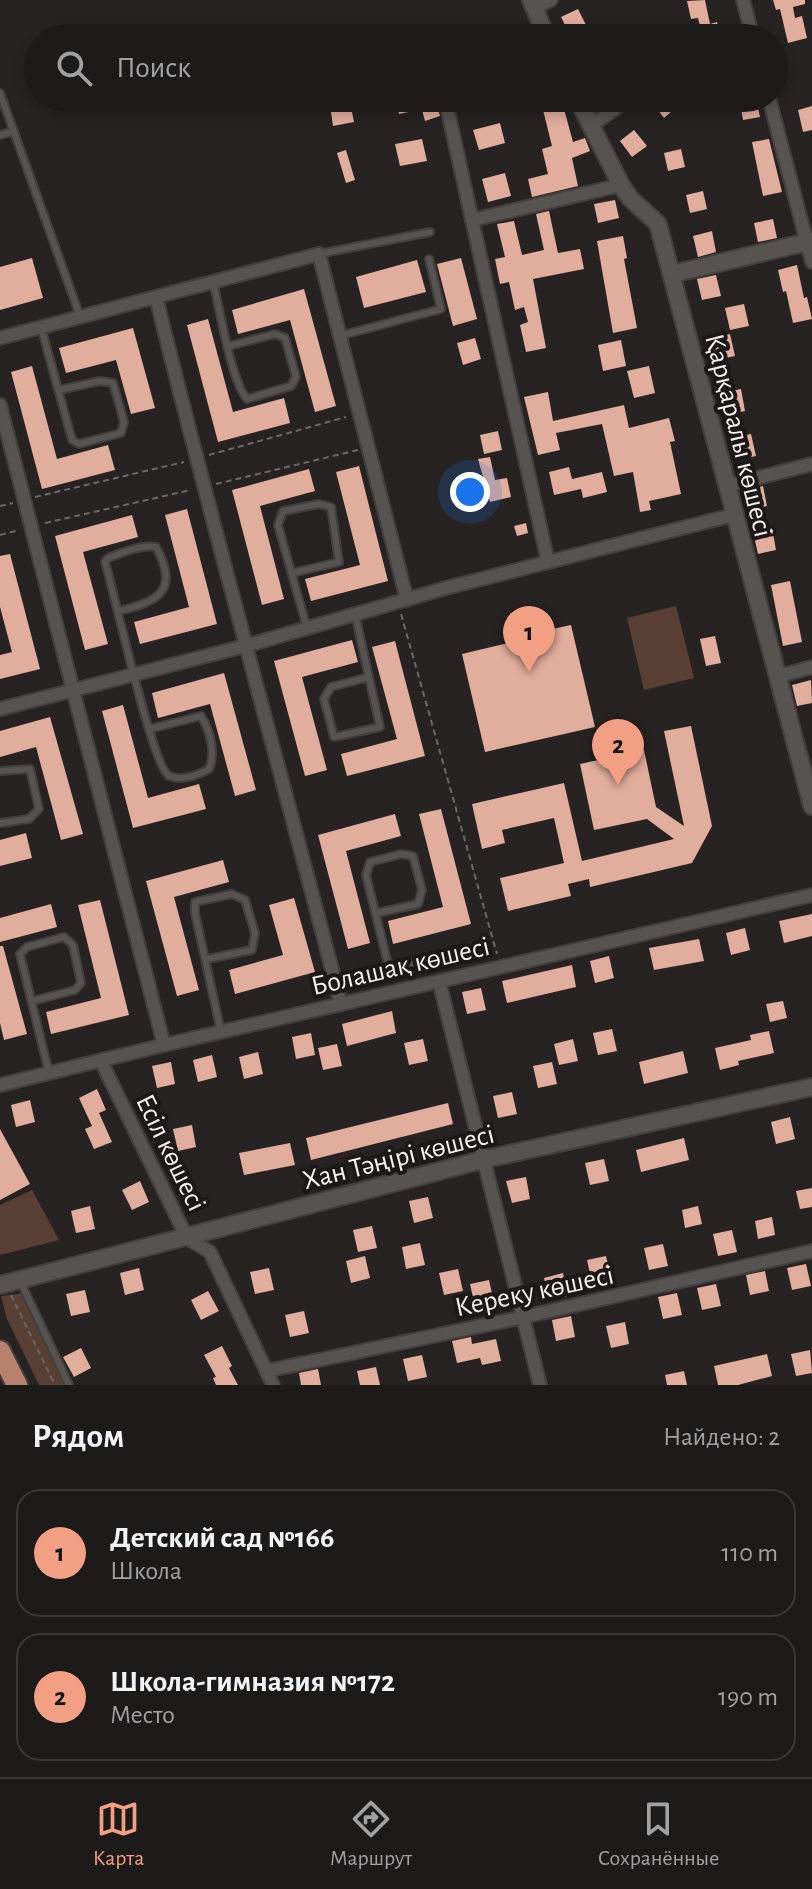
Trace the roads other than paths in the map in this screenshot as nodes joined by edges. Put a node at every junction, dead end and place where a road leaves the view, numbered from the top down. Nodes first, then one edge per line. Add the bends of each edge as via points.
1 (551, 0) edge
2 (743, 0) edge
3 (533, 4) edge
4 (541, 24) edge
5 (749, 24) edge
6 (0, 93) edge
7 (448, 112) edge
8 (584, 112) edge
9 (610, 112) edge
10 (773, 112) edge
11 (591, 126) junction
12 (14, 131) junction
13 (0, 135) edge
14 (621, 185) junction
15 (472, 220) junction
16 (430, 232) dead end
17 (810, 242) edge
18 (319, 254) junction
19 (429, 259) dead end
20 (812, 262) edge
21 (672, 274) junction
22 (213, 282) junction
23 (156, 297) junction
24 (80, 317) junction
25 (41, 327) junction
26 (339, 336) junction
27 (0, 338) edge
28 (229, 346) junction
29 (59, 390) junction
30 (0, 405) edge
31 (812, 464) edge
32 (726, 486) junction
33 (733, 515) junction
34 (548, 562) junction
35 (292, 573) junction
36 (402, 601) junction
37 (118, 611) junction
38 (355, 614) junction
39 (307, 628) junction
40 (245, 646) junction
41 (812, 667) edge
42 (133, 675) junction
43 (369, 677) junction
44 (776, 677) junction
45 (73, 690) junction
46 (0, 709) edge
47 (149, 729) junction
48 (0, 771) edge
49 (812, 806) edge
50 (0, 823) edge
51 (812, 895) edge
52 (377, 913) junction
53 (448, 954) dead end
54 (207, 959) junction
55 (389, 968) junction
56 (335, 981) junction
57 (439, 981) junction
58 (32, 1001) junction
59 (341, 1004) junction
60 (221, 1032) junction
61 (164, 1045) junction
62 (101, 1061) junction
63 (49, 1073) junction
64 (0, 1085) edge
65 (812, 1087) edge
66 (486, 1159) junction
67 (187, 1238) junction
68 (812, 1251) edge
69 (8, 1283) edge
70 (524, 1317) junction
71 (0, 1351) edge
72 (266, 1371) junction
73 (17, 1385) edge
74 (69, 1385) edge
75 (273, 1385) edge
76 (540, 1385) edge

1 - 3 street
2 - 5 street
3 - 4 street
6 - 12 lane
7 - 15 street
8 - 11 street, Қарқаралы көшесі
9 - 11 street
10 - 17 street
11 - 14 street, Қарқаралы көшесі
12 - 13 lane
12 - 24 lane
14 - 15 street
14 - 21 street, Қарқаралы көшесі via 658,224
15 - 34 street
16 - 18 lane
17 - 20 street
17 - 21 street
18 - 22 street
18 - 26 street
19 - 26 lane via 441,309
21 - 32 street, Қарқаралы көшесі
22 - 23 street
22 - 28 lane
23 - 24 street
23 - 40 street
24 - 25 street
25 - 27 street
25 - 29 lane
26 - 36 street
28 - 28 lane via 240,391 247,399 291,386 296,377 285,338 275,334
29 - 29 lane via 72,440 79,444 121,433 124,422 113,383
30 - 45 street
31 - 32 street
32 - 33 street, Қарқаралы көшесі
33 - 34 street
33 - 44 street, Қарқаралы көшесі
34 - 36 street
35 - 35 lane via 278,525 283,511 331,507 339,562
35 - 39 lane
36 - 38 street
37 - 37 lane via 143,606 164,590 164,561 156,547 105,562
37 - 42 lane
38 - 39 street
38 - 43 lane
39 - 40 street
40 - 42 street
40 - 56 street
41 - 44 street
42 - 45 street
42 - 47 lane
43 - 43 lane via 380,727 334,737 324,699 331,687
44 - 49 street, Қарқаралы көшесі
45 - 46 street
45 - 61 street
47 - 47 lane via 165,773 186,777 209,769 211,741 201,716
48 - 50 lane via 30,769 39,809 29,819
51 - 57 street, Болашақ көшесі
52 - 52 lane via 366,875 370,862 413,856 422,890 418,904
52 - 55 lane
53 - 55 lane
54 - 54 lane via 195,902 232,894 245,900 255,933 252,950
54 - 60 lane
55 - 56 lane
56 - 59 street
57 - 59 street, Болашақ көшесі
57 - 66 street
58 - 58 lane via 20,954 27,947 64,937 73,945 81,983 75,990
58 - 63 lane
59 - 60 street, Болашақ көшесі
60 - 61 street, Болашақ көшесі
61 - 62 street, Болашақ көшесі
62 - 63 street, Болашақ көшесі
62 - 67 street, Есіл көшесі
63 - 64 street, Болашақ көшесі
65 - 66 street, Хан Тәңірі көшесі
66 - 67 street, Хан Тәңірі көшесі
66 - 70 street
67 - 69 street, Хан Тәңірі көшесі
67 - 72 street, Есіл көшесі via 210,1252
68 - 70 street, Кереку көшесі
69 - 74 lane
70 - 72 street, Кереку көшесі
70 - 76 street
71 - 73 main road
72 - 75 street, Есіл көшесі

